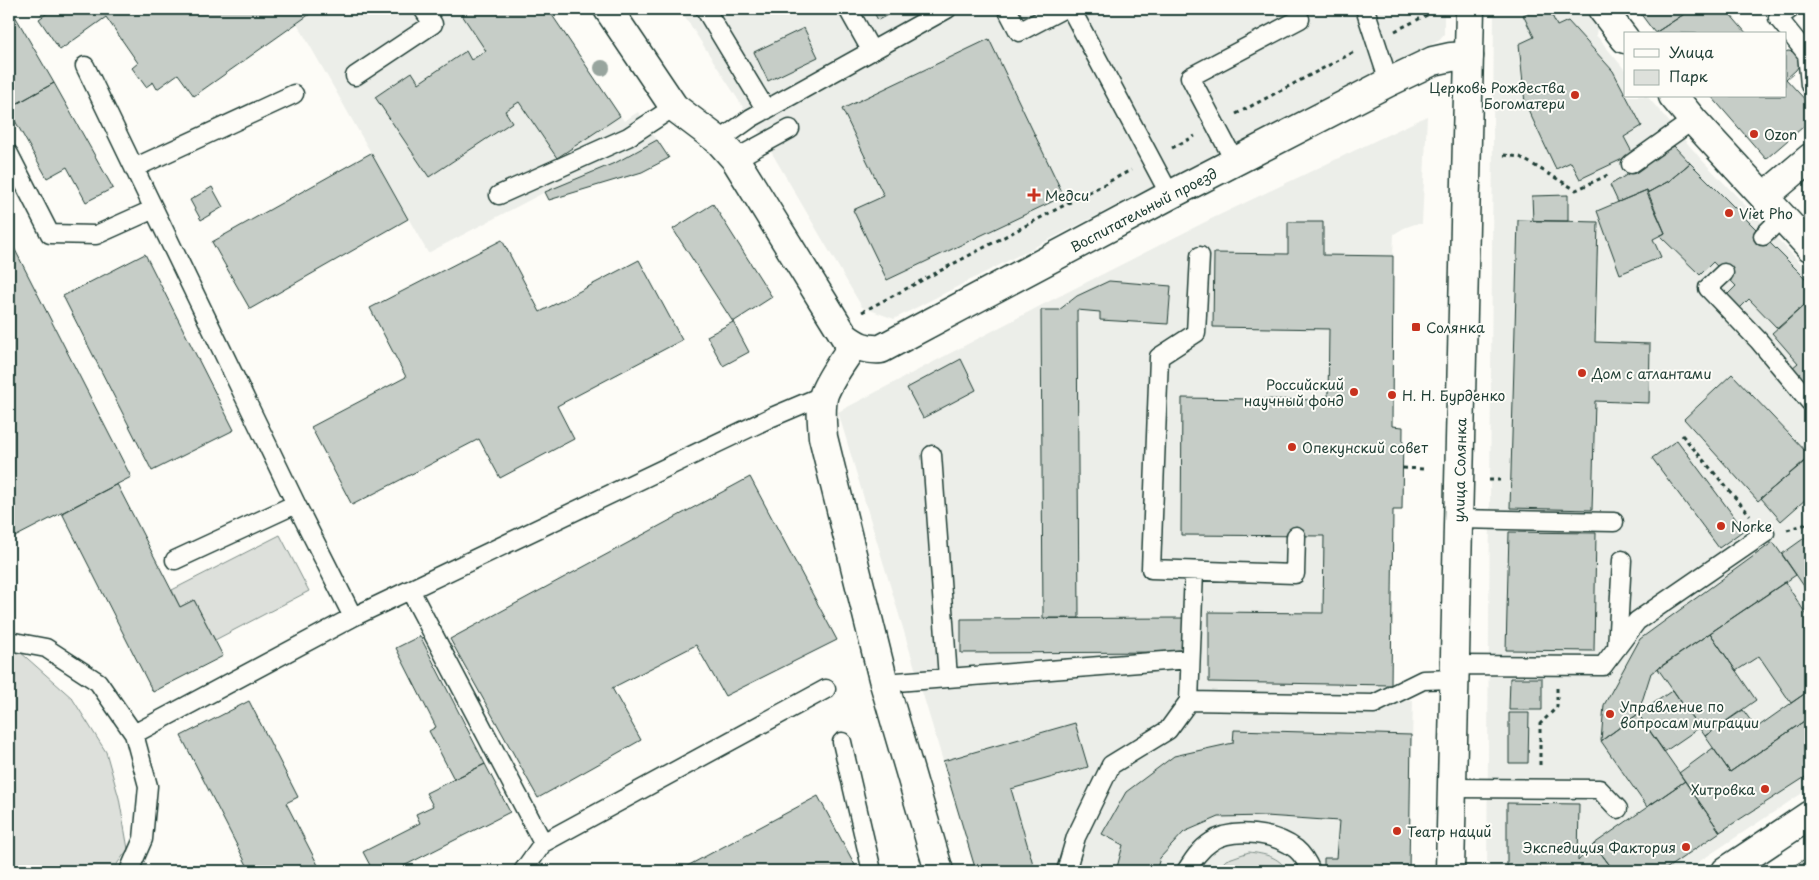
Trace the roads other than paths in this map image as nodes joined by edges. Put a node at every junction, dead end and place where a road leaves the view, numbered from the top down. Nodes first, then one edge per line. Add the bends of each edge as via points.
1 (423, 9) edge
2 (608, 9) edge
3 (705, 9) edge
4 (848, 9) edge
5 (947, 9) edge
6 (1007, 9) edge
7 (1064, 9) edge
8 (1072, 9) edge
9 (1365, 9) edge
10 (1470, 9) edge
11 (1602, 9) edge
12 (1790, 9) edge
13 (1300, 19) dead end
14 (1624, 38) edge
15 (871, 50) junction
16 (1469, 56) junction
17 (85, 66) dead end
18 (355, 76) dead end
19 (1389, 82) junction
20 (1810, 84) edge
21 (294, 94) dead end
22 (1675, 98) edge
23 (674, 107) junction
24 (766, 110) junction
25 (1693, 120) junction
26 (790, 129) dead end
27 (727, 150) junction
28 (9, 154) edge
29 (1810, 158) edge
30 (1235, 162) junction
31 (1631, 164) road end
32 (134, 168) junction
33 (499, 195) dead end
34 (1170, 196) junction
35 (1765, 196) junction
36 (154, 208) junction
37 (1783, 216) junction
38 (1763, 236) dead end
39 (1810, 246) edge
40 (1200, 256) dead end
41 (1724, 273) dead end
42 (845, 335) junction
43 (824, 395) junction
44 (1810, 402) edge
45 (932, 456) dead end
46 (296, 504) junction
47 (1457, 519) junction
48 (1614, 522) dead end
49 (1765, 533) road end
50 (1296, 536) dead end
51 (175, 560) dead end
52 (1622, 560) dead end
53 (1194, 571) junction
54 (410, 590) junction
55 (352, 617) junction
56 (9, 641) edge
57 (1618, 648) junction
58 (1190, 660) junction
59 (1454, 672) junction
60 (948, 678) junction
61 (884, 684) junction
62 (826, 689) dead end
63 (1189, 701) junction
64 (134, 734) junction
65 (842, 742) dead end
66 (1452, 788) junction
67 (1618, 808) dead end
68 (1810, 815) edge
69 (543, 844) junction
70 (129, 871) edge
71 (523, 871) edge
72 (872, 871) edge
73 (939, 871) edge
74 (1066, 871) edge
75 (1186, 871) edge
76 (1311, 871) edge
77 (1450, 871) edge
78 (1726, 871) edge

1 - 18 lane via 433,24
2 - 23 street
3 - 24 lane
4 - 15 lane
5 - 15 lane
6 - 7 lane via 1019,32
8 - 34 lane
9 - 19 lane
10 - 16 street, улица Солянка
11 - 14 street
12 - 20 lane via 1778,18 1807,54
13 - 30 lane via 1190,77
15 - 24 lane
16 - 19 street, Воспитательный проезд via 1433,61
16 - 47 street, улица Солянка
17 - 32 lane
19 - 30 street, Воспитательный проезд
21 - 32 lane
22 - 25 street
23 - 27 street
23 - 33 lane via 628,137
24 - 27 lane via 751,118
25 - 31 lane
25 - 35 street
26 - 27 lane
27 - 42 street
28 - 36 lane via 50,234 96,235
29 - 35 street
30 - 34 street, Воспитательный проезд
32 - 36 lane
34 - 42 street, Воспитательный проезд via 881,349 861,348
35 - 37 street
36 - 46 lane
37 - 38 lane
37 - 39 street
40 - 53 lane via 1196,333 1159,357 1151,569
41 - 44 lane via 1708,288 1759,341
42 - 43 street via 834,375
43 - 54 lane
43 - 61 street via 823,437
45 - 60 lane
46 - 51 lane
46 - 55 lane
47 - 48 lane
47 - 59 street, улица Солянка
49 - 57 lane via 1637,621
50 - 53 lane via 1295,574
52 - 57 lane
53 - 58 lane
54 - 55 lane
54 - 69 lane
55 - 64 lane
56 - 64 lane via 46,648 98,682
57 - 59 lane via 1604,666
58 - 60 lane
58 - 63 lane
59 - 63 lane via 1423,680 1374,704
59 - 66 street, улица Солянка
60 - 61 lane
61 - 73 street
62 - 69 lane
63 - 74 lane via 1168,730 1110,765 1076,837
64 - 70 lane via 148,786 143,839
65 - 72 lane
66 - 67 lane via 1599,789
66 - 77 street, улица Солянка
68 - 78 street
69 - 71 lane
75 - 76 lane via 1212,841 1233,833 1276,839 1296,849

